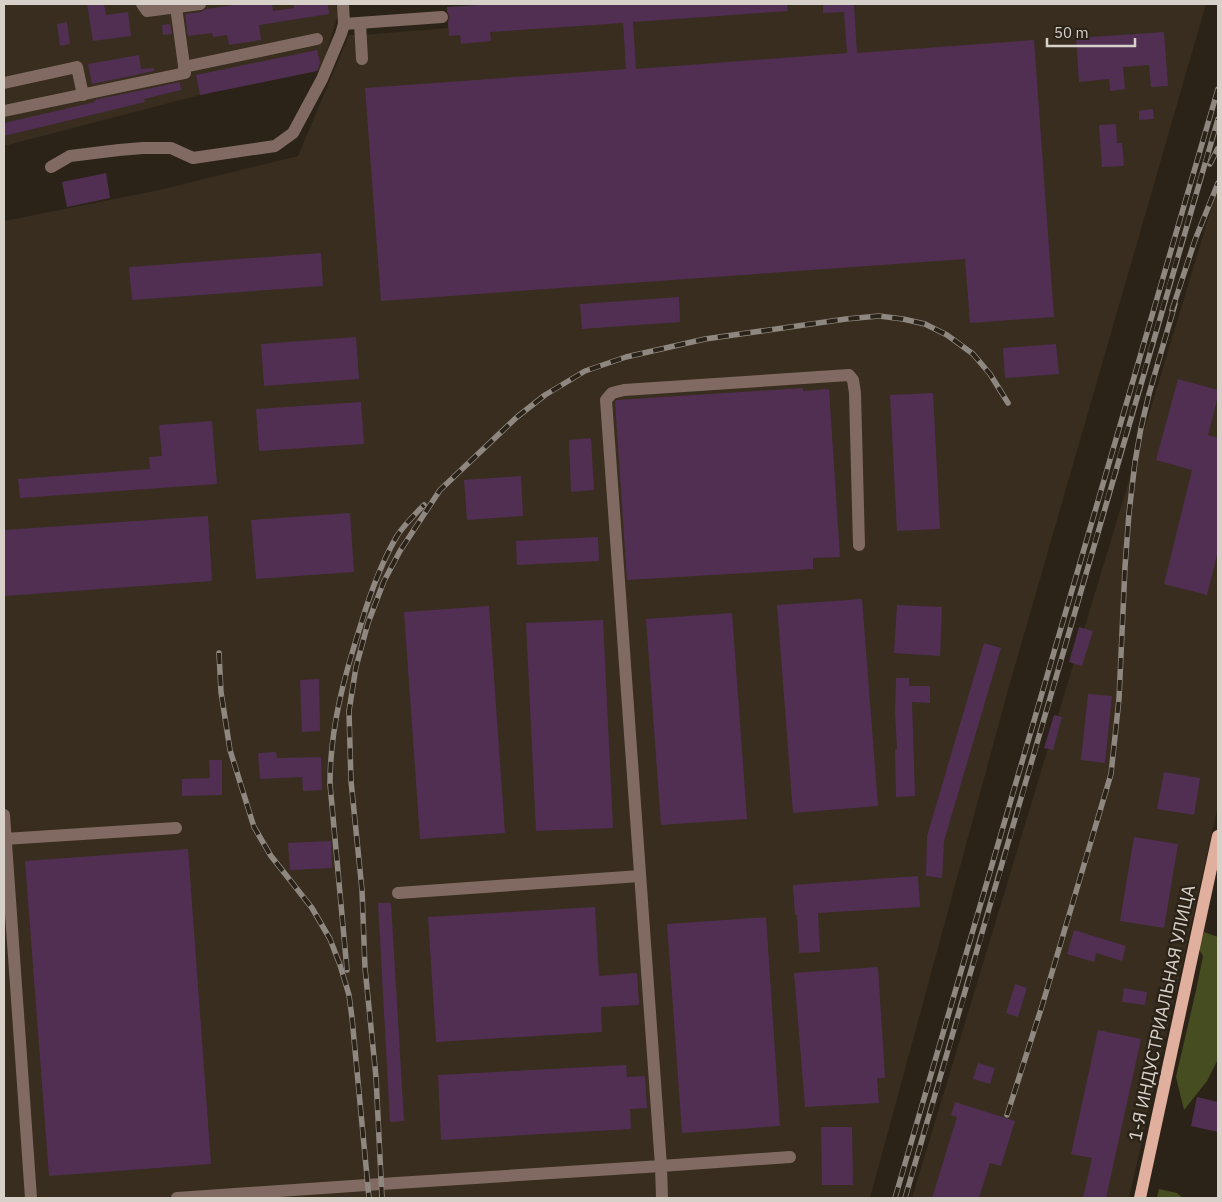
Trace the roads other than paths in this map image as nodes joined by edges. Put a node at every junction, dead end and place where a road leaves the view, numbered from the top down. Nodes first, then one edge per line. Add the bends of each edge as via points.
1 (142, 4) edge
2 (200, 4) edge
3 (343, 4) edge
4 (176, 7) junction
5 (442, 17) dead end
6 (360, 23) junction
7 (344, 24) junction
8 (318, 39) dead end
9 (362, 59) dead end
10 (184, 67) junction
11 (4, 82) edge
12 (83, 95) junction
13 (4, 109) edge
14 (51, 167) dead end
15 (859, 545) dead end
16 (4, 815) edge
17 (176, 828) dead end
18 (1218, 836) edge
19 (5, 838) edge
20 (1215, 871) edge
21 (640, 876) junction
22 (398, 893) dead end
23 (790, 1157) dead end
24 (661, 1166) junction
25 (31, 1198) edge
26 (177, 1198) edge
27 (662, 1198) edge
28 (1140, 1198) edge

1 - 4 lane via 147,11
2 - 4 lane
3 - 7 lane
4 - 10 lane
5 - 6 lane
6 - 7 lane
6 - 9 lane
7 - 14 lane via 322,79 293,133 276,146 192,158 171,148 119,150 70,156
8 - 10 lane
10 - 12 lane via 186,73
11 - 12 lane via 77,67
12 - 13 lane
15 - 21 lane via 854,394 853,380 849,375 624,390 606,400
16 - 19 lane
17 - 19 lane
18 - 20 main road, 1-Я ИНДУСТРИАЛЬНАЯ УЛИЦА
19 - 25 lane
20 - 28 main road, 1-Я ИНДУСТРИАЛЬНАЯ УЛИЦА
21 - 22 lane
21 - 24 lane
23 - 24 lane
24 - 26 lane
24 - 27 lane

